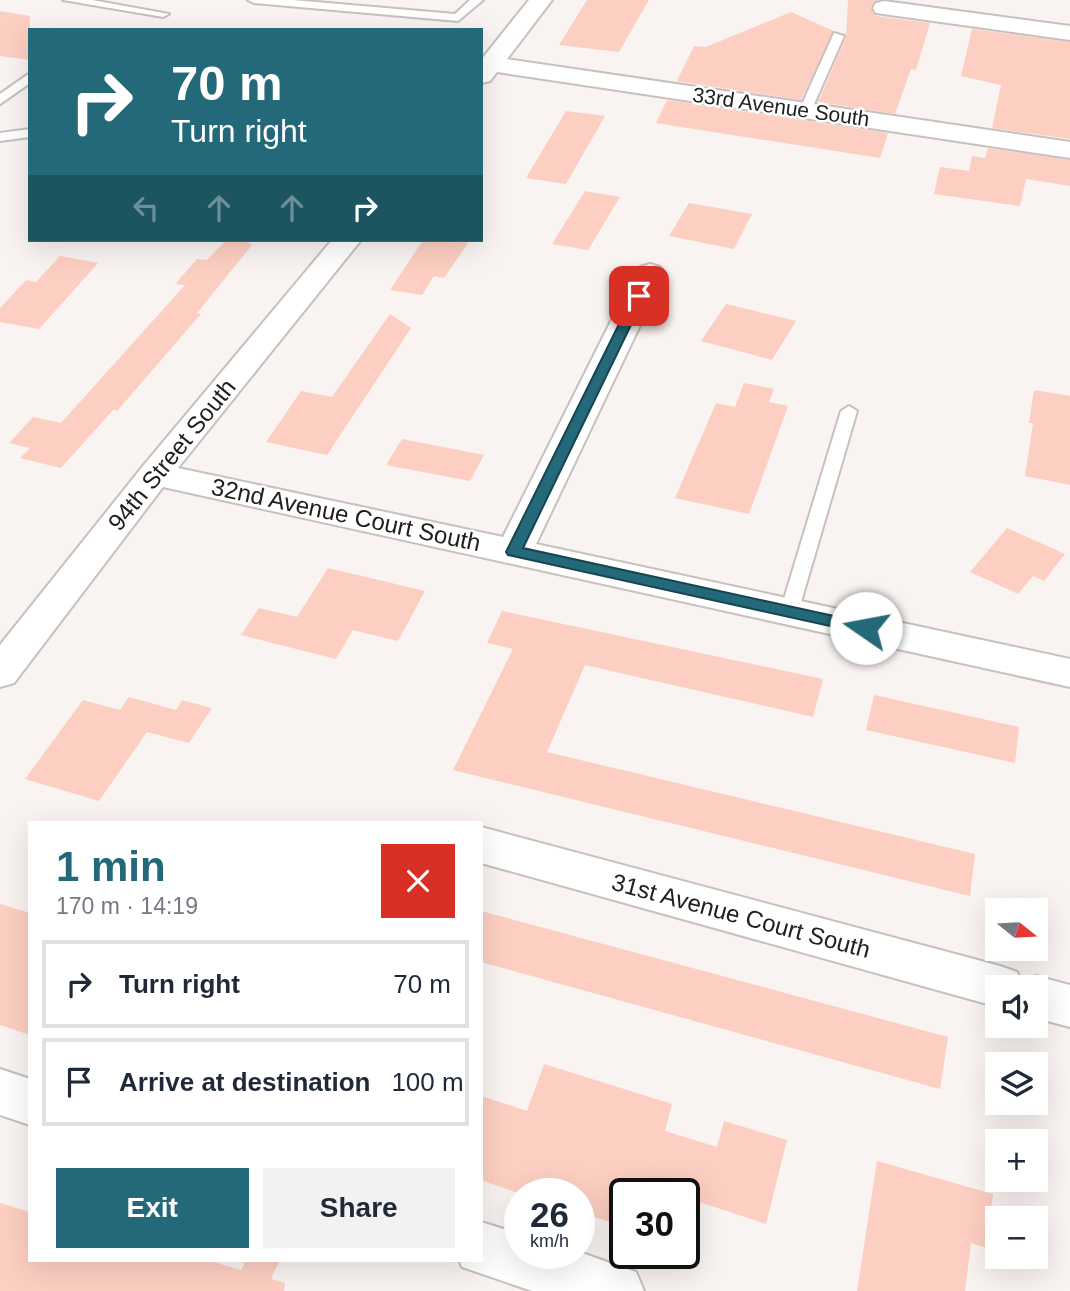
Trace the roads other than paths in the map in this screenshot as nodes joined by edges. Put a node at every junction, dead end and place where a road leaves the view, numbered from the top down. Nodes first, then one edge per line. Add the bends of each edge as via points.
1 (69, 0) edge
2 (254, 0) edge
3 (477, 0) edge
4 (541, 0) edge
5 (295, 1) edge
6 (884, 8) dead end
7 (163, 14) dead end
8 (458, 24) edge
9 (1070, 33) edge
10 (838, 36) dead end
11 (486, 70) edge
12 (28, 79) edge
13 (0, 100) edge
14 (805, 111) junction
15 (28, 133) edge
16 (0, 137) edge
17 (1070, 150) edge
18 (345, 242) edge
19 (650, 273) dead end
20 (849, 411) dead end
21 (155, 474) junction
22 (514, 552) junction
23 (789, 612) junction
24 (0, 673) edge
25 (1070, 673) edge
26 (483, 846) edge
27 (985, 983) edge
28 (1048, 1000) edge
29 (1070, 1006) edge
30 (0, 1092) edge
31 (28, 1101) edge
32 (483, 1249) edge
33 (617, 1291) edge

1 - 7 lane
2 - 5 lane
3 - 8 lane
4 - 11 street
5 - 8 lane
6 - 9 street
10 - 14 lane
11 - 14 street, 33rd Avenue South
12 - 13 lane
14 - 17 street, 33rd Avenue South
15 - 16 lane
18 - 21 street, 94th Street South
19 - 22 street
20 - 23 lane
21 - 22 street, 32nd Avenue Court South
21 - 24 street, 94th Street South
22 - 23 street, 32nd Avenue Court South
23 - 25 street, 32nd Avenue Court South
26 - 27 street, 31st Avenue Court South
28 - 29 street
30 - 31 street
32 - 33 street

